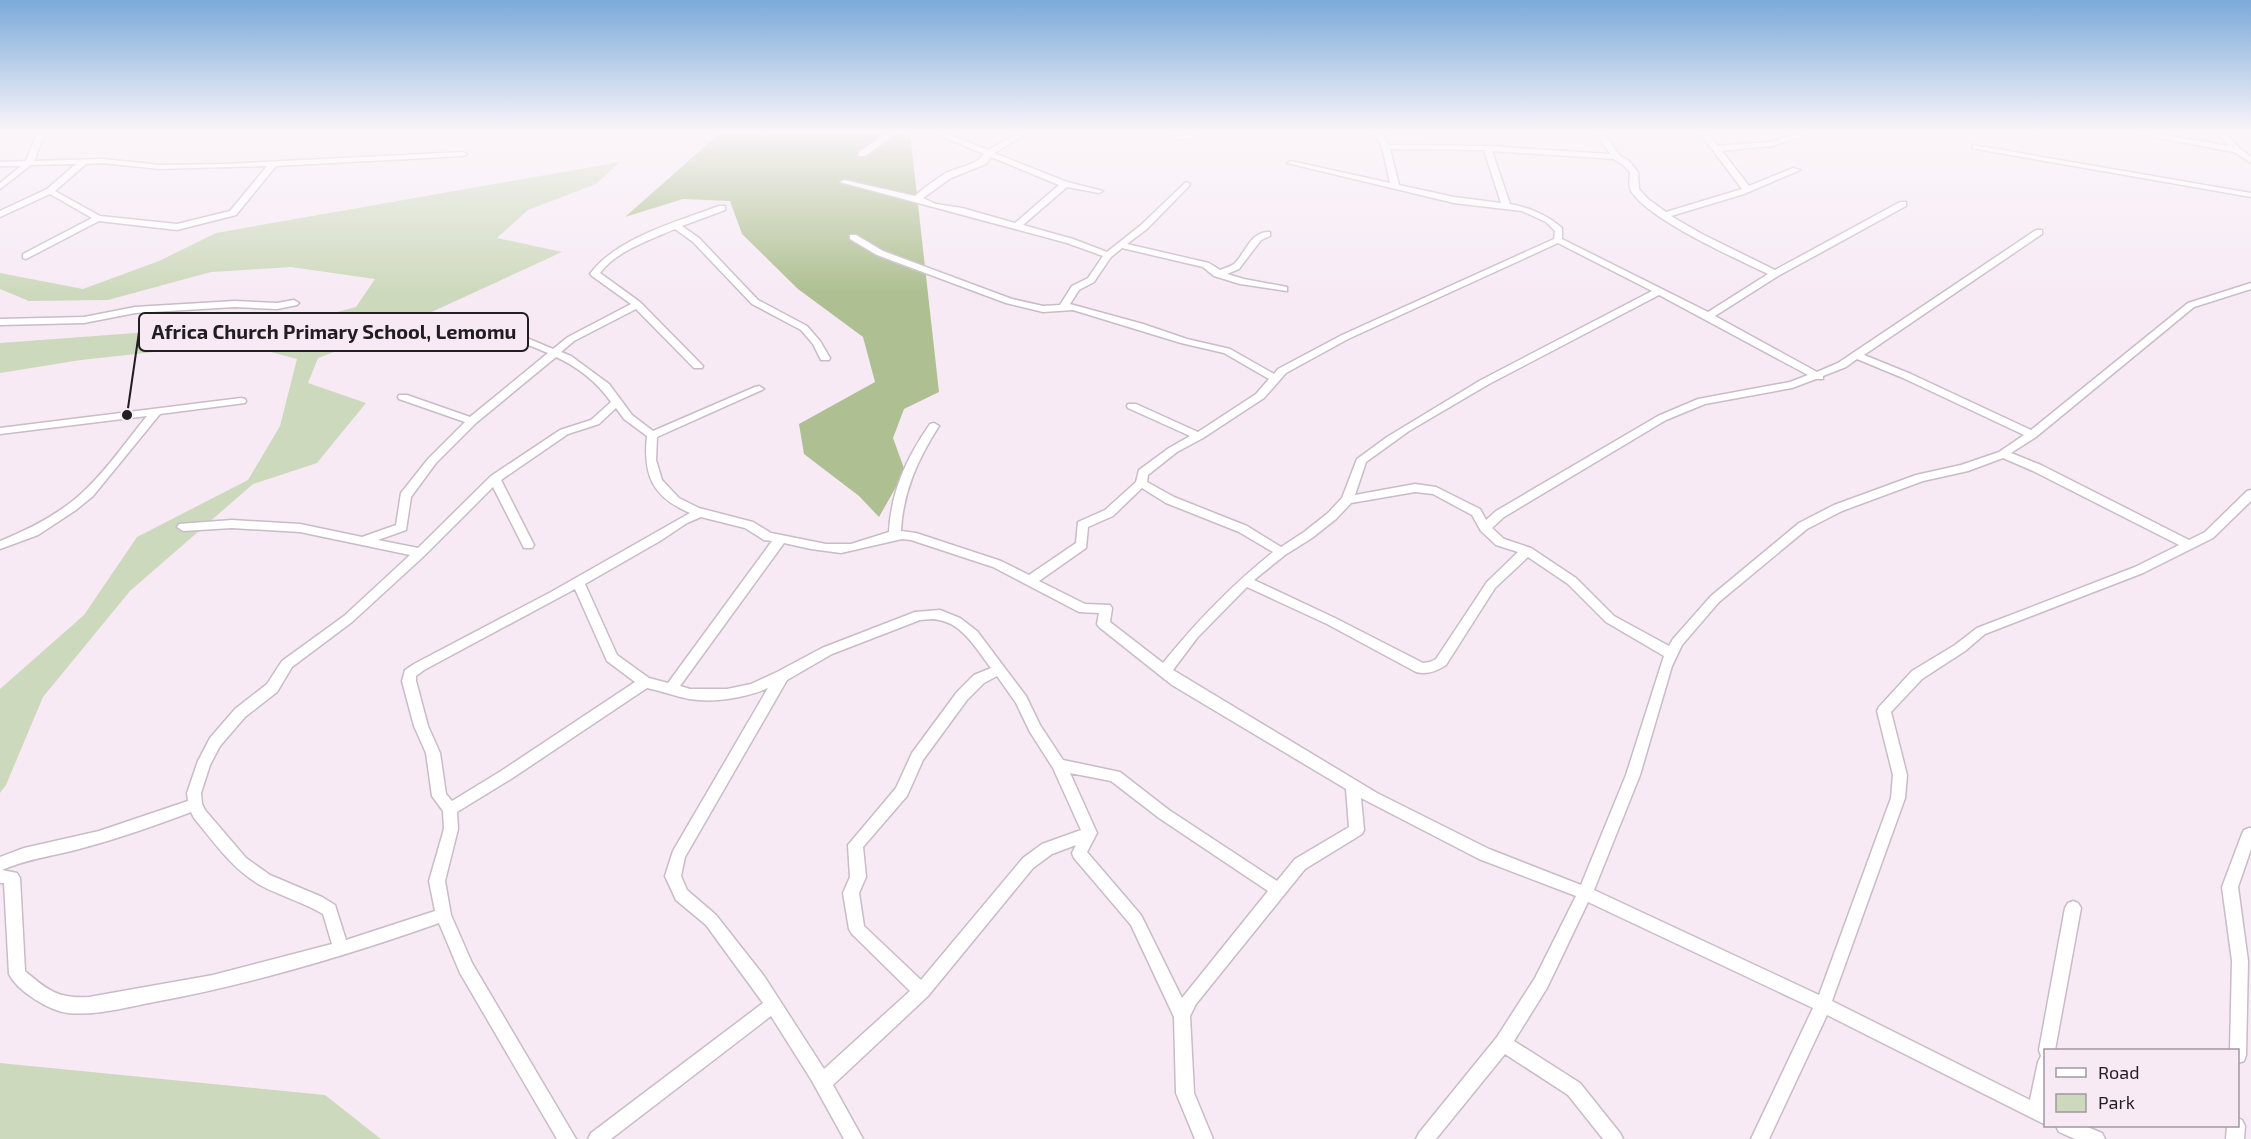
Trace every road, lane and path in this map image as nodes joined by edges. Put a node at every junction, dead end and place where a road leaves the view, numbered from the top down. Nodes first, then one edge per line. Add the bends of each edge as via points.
1 (56, 186) edge
2 (255, 186) edge
3 (862, 186) edge
4 (932, 186) edge
5 (1063, 186) edge
6 (1075, 186) edge
7 (1184, 186) edge
8 (1395, 186) edge
9 (1500, 186) edge
10 (1634, 186) edge
11 (1751, 186) edge
12 (2200, 186) edge
13 (1746, 188) joint
14 (50, 191) junction
15 (1099, 191) dead end
16 (2251, 195) edge
17 (917, 199) junction
18 (1903, 204) dead end
19 (1506, 205) junction
20 (722, 208) dead end
21 (0, 214) edge
22 (1663, 216) junction
23 (98, 218) junction
24 (677, 227) junction
25 (1016, 227) junction
26 (2039, 232) dead end
27 (1268, 234) dead end
28 (853, 237) dead end
29 (1558, 240) junction
30 (1119, 245) junction
31 (1108, 255) junction
32 (26, 256) dead end
33 (1217, 274) junction
34 (1775, 274) junction
35 (2251, 286) edge
36 (1284, 289) dead end
37 (1660, 291) junction
38 (294, 303) dead end
39 (636, 305) junction
40 (1064, 307) junction
41 (1708, 316) junction
42 (460, 319) dead end
43 (0, 322) edge
44 (555, 353) junction
45 (1856, 355) junction
46 (825, 358) dead end
47 (698, 366) dead end
48 (1819, 377) junction
49 (1276, 379) junction
50 (759, 389) dead end
51 (403, 397) dead end
52 (241, 401) dead end
53 (618, 401) junction
54 (1132, 406) dead end
55 (157, 411) junction
56 (472, 421) junction
57 (934, 426) dead end
58 (0, 431) edge
59 (652, 435) junction
60 (2032, 435) junction
61 (1199, 436) junction
62 (2003, 453) junction
63 (495, 479) junction
64 (1141, 483) junction
65 (1353, 484) junction
66 (2251, 494) edge
67 (1368, 497) junction
68 (1347, 500) junction
69 (678, 502) junction
70 (702, 512) junction
71 (683, 520) junction
72 (183, 527) dead end
73 (1485, 528) junction
74 (895, 533) junction
75 (781, 538) junction
76 (366, 540) junction
77 (0, 545) edge
78 (528, 545) dead end
79 (2189, 545) junction
80 (1527, 551) junction
81 (1281, 552) junction
82 (420, 553) junction
83 (1031, 580) junction
84 (1245, 581) junction
85 (578, 582) junction
86 (1672, 654) junction
87 (998, 670) junction
88 (1164, 672) junction
89 (782, 676) junction
90 (645, 682) junction
91 (671, 689) junction
92 (1059, 765) junction
93 (1353, 785) junction
94 (195, 804) junction
95 (450, 809) junction
96 (1090, 833) junction
97 (2249, 834) dead end
98 (0, 864) edge
99 (0, 876) edge
100 (1279, 890) junction
101 (1584, 893) junction
102 (2073, 908) dead end
103 (443, 915) junction
104 (341, 949) junction
105 (2246, 964) edge
106 (922, 991) junction
107 (773, 1005) junction
108 (1823, 1005) junction
109 (1182, 1016) junction
110 (1503, 1043) junction
111 (2048, 1049) edge
112 (2239, 1049) edge
113 (822, 1083) junction
114 (2044, 1083) edge
115 (2041, 1115) edge
116 (2069, 1127) edge
117 (567, 1139) edge
118 (597, 1139) edge
119 (854, 1139) edge
120 (1204, 1139) edge
121 (1425, 1139) edge
122 (1614, 1139) edge
123 (1760, 1139) edge
124 (2096, 1139) edge

1 - 14 street
2 - 23 street via 233,213 177,227
3 - 17 street
4 - 17 street
5 - 25 street
6 - 15 street
7 - 30 street via 1144,227
8 - 19 street via 1456,200
9 - 19 street
10 - 22 street
11 - 13 street
12 - 16 street
13 - 22 street
14 - 21 street
14 - 23 street
17 - 25 street
18 - 34 street
19 - 29 street via 1554,225 1559,230
20 - 24 street
22 - 34 street
23 - 32 street
24 - 39 street via 635,243 596,270 595,274 611,282
24 - 46 street via 696,240 755,302 804,328
25 - 31 street
26 - 45 street
27 - 33 street via 1258,238 1236,267
28 - 40 street via 880,253 1009,301 1043,309
29 - 37 street
29 - 49 street via 1345,337 1282,371
30 - 31 street
30 - 33 street via 1206,265
31 - 40 street via 1091,280 1075,288
33 - 36 street via 1253,286
34 - 41 street
35 - 60 street via 2191,305
37 - 41 street
37 - 65 street via 1403,429 1361,461
38 - 43 street via 135,310 84,320
39 - 44 street via 591,327
39 - 47 street
40 - 49 street via 1227,351
41 - 48 street
42 - 44 street
44 - 53 street via 583,368
44 - 56 street
45 - 48 street
45 - 60 street
48 - 73 street via 1702,401 1662,418 1500,514
49 - 61 street via 1260,396
50 - 59 street
51 - 56 street
52 - 55 street
53 - 59 street via 628,417
53 - 63 street via 595,422 564,432
54 - 61 street
55 - 58 street
55 - 77 street via 89,493 34,532
56 - 76 street via 432,460 405,496 402,527
57 - 74 street via 908,469 895,513
59 - 69 street via 650,467 666,494
60 - 62 street
61 - 64 street via 1143,473
62 - 79 street
62 - 86 street via 1881,491 1803,526 1715,599 1677,642
63 - 78 street
63 - 82 street
64 - 81 street via 1170,500 1243,529
64 - 83 street via 1109,513 1082,525 1082,545
65 - 67 street
65 - 68 street
66 - 79 street via 2209,535
67 - 68 street
67 - 73 street via 1415,488 1436,491 1476,512
68 - 81 street via 1316,529
69 - 70 street
69 - 71 street
70 - 71 street
70 - 75 street
71 - 85 street
72 - 76 street via 232,524 300,528
73 - 80 street via 1500,542
74 - 75 street via 844,549
74 - 83 street via 997,564
75 - 91 street
76 - 82 street
79 - 108 street via 2139,570 1981,631 1917,675 1884,711 1900,775 1898,798
80 - 84 street via 1491,585 1441,662 1433,667 1421,668
80 - 86 street via 1572,581 1610,619
81 - 84 street
82 - 94 street via 348,619 286,664 272,688 240,713 203,765 194,793
83 - 88 street via 1083,609 1106,608 1103,624
84 - 88 street
85 - 90 street via 612,658
85 - 95 street via 410,674 421,726 433,753 439,796
86 - 101 street via 1633,775
87 - 89 street via 973,634 956,621 940,615 919,615 827,651
87 - 92 street via 1021,700
87 - 106 street via 979,679 962,696 917,757 902,792 855,845 858,877 851,893 857,929
88 - 93 street
89 - 91 street via 753,689 727,694 690,694
89 - 107 street via 678,856 673,876 681,895 711,920
90 - 91 street
90 - 95 street
92 - 96 street
92 - 100 street via 1114,776
93 - 100 street via 1357,830 1300,864
93 - 101 street via 1484,854
94 - 98 street via 114,833 20,854
94 - 104 street via 241,863 265,880 330,910
95 - 103 street via 451,829 437,881
96 - 106 street via 1047,849 1028,863
96 - 109 street via 1079,852 1136,920
97 - 105 street via 2230,887
99 - 104 street via 12,878 10,900 18,949 17,974 45,997 64,1005 175,991
100 - 109 street via 1190,999
101 - 108 street
101 - 110 street via 1541,983
102 - 111 street
103 - 104 street
103 - 117 street via 466,968
105 - 112 street
106 - 113 street
107 - 113 street
107 - 118 street
108 - 115 street
108 - 123 street
109 - 120 street via 1185,1093
110 - 121 street
110 - 122 street via 1574,1089
113 - 119 street
114 - 115 street
116 - 124 street

